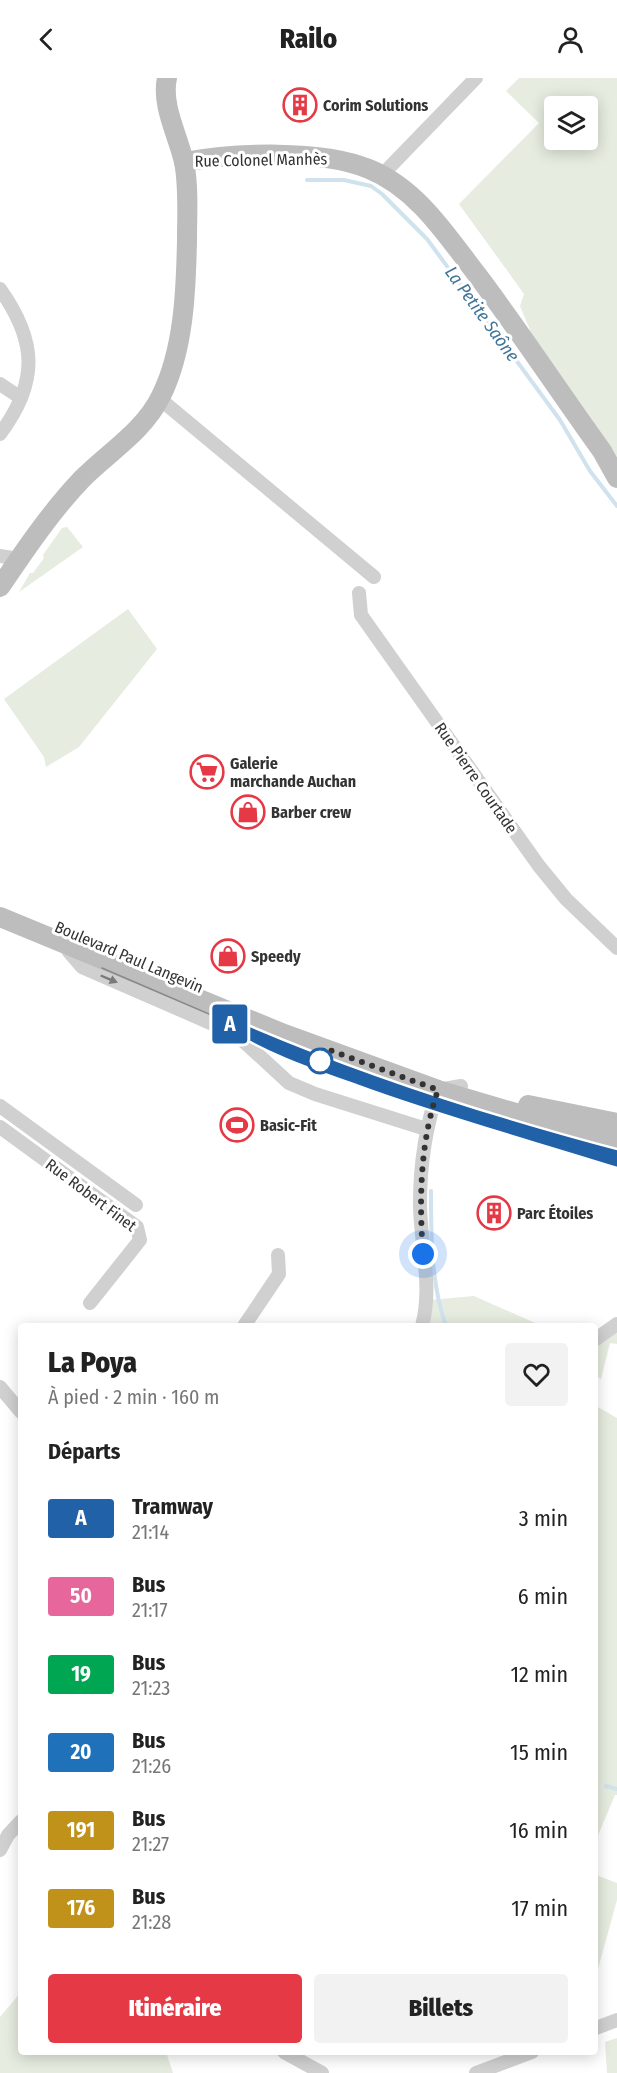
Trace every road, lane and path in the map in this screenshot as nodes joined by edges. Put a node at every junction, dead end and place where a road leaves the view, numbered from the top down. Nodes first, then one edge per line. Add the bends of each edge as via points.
1 (167, 78) edge
2 (476, 78) edge
3 (184, 162) junction
4 (382, 176) junction
5 (0, 289) edge
6 (0, 384) edge
7 (21, 398) junction
8 (160, 399) junction
9 (0, 434) edge
10 (617, 478) edge
11 (5, 569) edge
12 (374, 577) dead end
13 (359, 594) dead end
14 (0, 902) edge
15 (0, 917) edge
16 (68, 943) junction
17 (617, 948) edge
18 (461, 1086) junction
19 (438, 1090) junction
20 (0, 1106) edge
21 (617, 1123) edge
22 (0, 1127) edge
23 (426, 1129) junction
24 (617, 1143) edge
25 (136, 1205) dead end
26 (278, 1256) dead end
27 (90, 1303) dead end
28 (246, 1323) edge
29 (422, 1323) edge
30 (617, 1324) edge
31 (598, 1338) edge
32 (0, 1387) edge
33 (18, 1408) edge
34 (0, 1822) edge
35 (18, 1826) edge
36 (18, 1827) edge
37 (0, 1850) edge
38 (617, 2020) edge
39 (598, 2027) edge
40 (290, 2055) edge
41 (524, 2055) edge
42 (322, 2073) edge
43 (476, 2073) edge

1 - 3 main road via 169,111
2 - 4 street
3 - 4 main road, Rue Colonel Manhès via 338,158
3 - 8 main road via 186,273 174,364
4 - 10 main road, Rue Colonel Manhès via 433,218 602,451
5 - 7 street via 26,335 29,366
6 - 7 street
7 - 9 street via 16,413
8 - 11 main road via 114,453 83,478
8 - 12 street
13 - 17 street, Rue Pierre Courtade via 361,615 502,816 566,898
14 - 18 main road, Boulevard Paul Langevin via 253,1009
15 - 16 main road, Boulevard Paul Langevin
16 - 19 main road, Boulevard Paul Langevin via 284,1034
16 -> 23 street, Boulevard Paul Langevin via 73,960 82,967 222,1028 289,1083
18 - 19 street, Boulevard Paul Langevin
18 - 21 main road, Boulevard Paul Langevin via 518,1103
19 - 23 street
19 - 24 main road, Boulevard Paul Langevin
20 - 25 street, Rue Robert Finet
22 - 27 street, Rue Robert Finet via 138,1227 140,1240
23 - 29 street via 420,1203 426,1288
26 - 28 street via 279,1274
30 - 31 street
32 - 33 street
34 - 35 street
36 - 37 street
38 - 39 street
40 - 42 street
41 - 43 street

